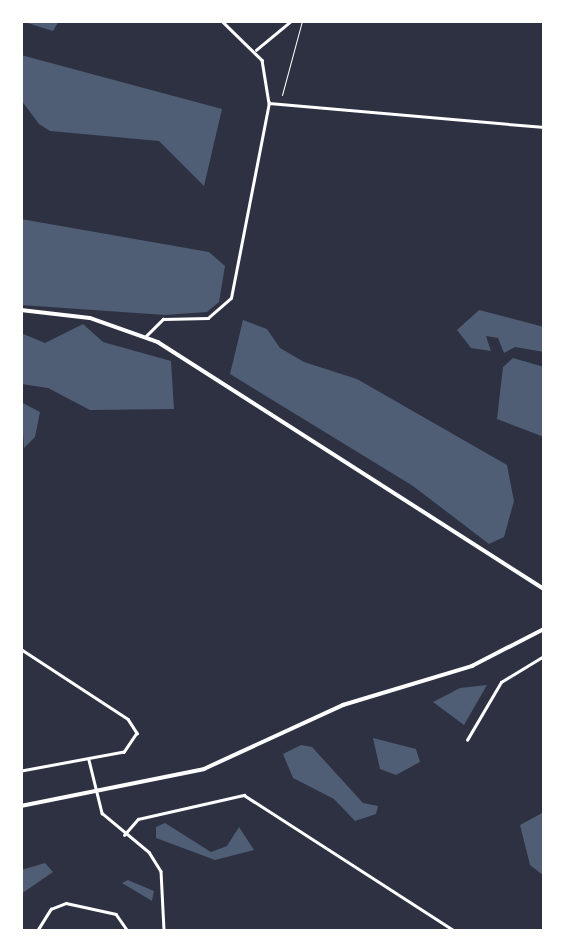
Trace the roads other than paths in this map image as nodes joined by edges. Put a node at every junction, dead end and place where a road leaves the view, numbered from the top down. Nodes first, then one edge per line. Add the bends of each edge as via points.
1 (222, 21) edge
2 (291, 21) edge
3 (302, 21) edge
4 (256, 50) junction
5 (282, 95) dead end
6 (269, 103) junction
7 (544, 127) edge
8 (21, 310) edge
9 (146, 336) junction
10 (544, 589) edge
11 (544, 629) edge
12 (21, 649) edge
13 (544, 656) edge
14 (467, 740) dead end
15 (89, 759) junction
16 (21, 772) edge
17 (95, 792) junction
18 (21, 806) edge
19 (124, 835) junction
20 (37, 931) edge
21 (128, 931) edge
22 (164, 931) edge
23 (455, 931) edge

1 - 4 street
2 - 4 street
3 - 5 lane
4 - 6 street via 267,72
6 - 7 street
6 - 9 street via 231,298 203,320 163,319
8 - 9 main road via 90,318
9 - 10 main road
11 - 17 main road via 472,666 341,705 214,765
12 - 15 street via 135,725 136,741 128,751
13 - 14 street via 501,682
15 - 16 street
15 - 17 street
17 - 18 main road
17 - 19 street via 106,819
19 - 22 street via 149,852 161,871
19 - 23 street via 138,819 244,794
20 - 21 street via 62,903 116,915

